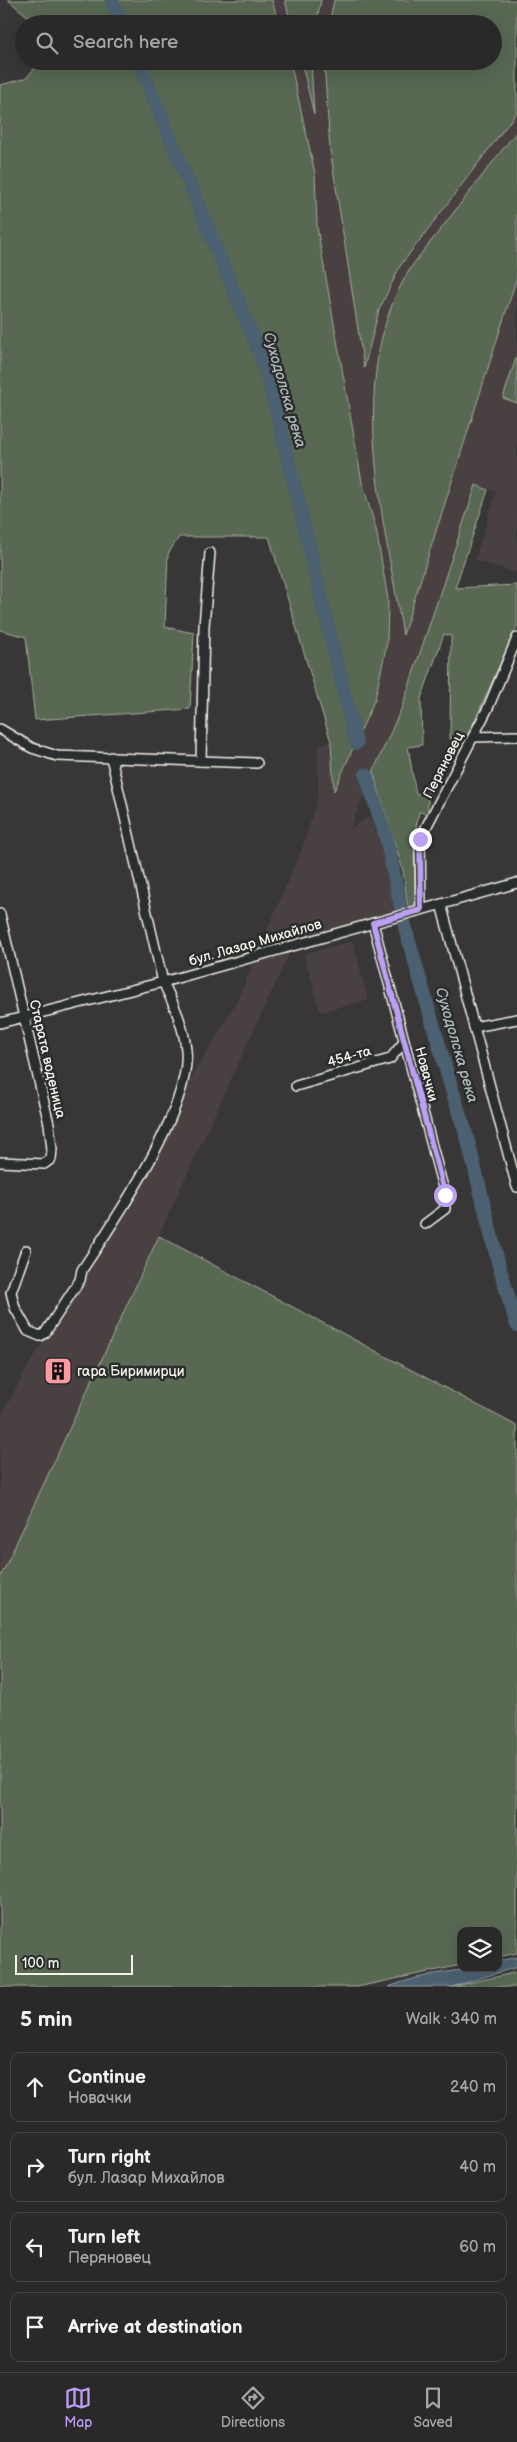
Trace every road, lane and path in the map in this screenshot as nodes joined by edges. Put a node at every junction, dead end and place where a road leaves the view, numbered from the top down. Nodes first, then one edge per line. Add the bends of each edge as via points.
1 (210, 553) dead end
2 (517, 638) edge
3 (0, 729) edge
4 (517, 736) edge
5 (472, 738) junction
6 (111, 757) junction
7 (201, 762) junction
8 (257, 763) dead end
9 (517, 883) edge
10 (441, 904) junction
11 (419, 910) junction
12 (0, 914) edge
13 (373, 923) junction
14 (163, 982) junction
15 (24, 1017) junction
16 (517, 1019) edge
17 (0, 1023) edge
18 (474, 1027) junction
19 (404, 1042) junction
20 (296, 1086) dead end
21 (0, 1162) edge
22 (517, 1187) edge
23 (425, 1224) dead end
24 (26, 1250) dead end

1 - 7 street via 204,626
2 - 5 street, Перяновец
3 - 6 street via 32,748 57,756
4 - 5 street
5 - 11 street, Перяновец via 420,839
6 - 7 street
6 - 14 street
7 - 8 street
9 - 10 street, бул. Лазар Михайлов
10 - 11 street, бул. Лазар Михайлов
10 - 18 street
11 - 13 street, бул. Лазар Михайлов
12 - 15 street, Старата воденица
13 - 14 street, бул. Лазар Михайлов
13 - 19 street, Новачки
14 - 15 street, бул. Лазар Михайлов
14 - 24 street via 178,1012 186,1049 186,1074 176,1104 155,1152 82,1270 80,1280 40,1336 28,1332 15,1308 11,1292
15 - 17 street, бул. Лазар Михайлов
15 - 21 street, Старата воденица via 49,1124 51,1159 44,1164
16 - 18 street
18 - 22 street
19 - 20 street, 454-та via 390,1059
19 - 23 street, Новачки via 445,1195 444,1209

